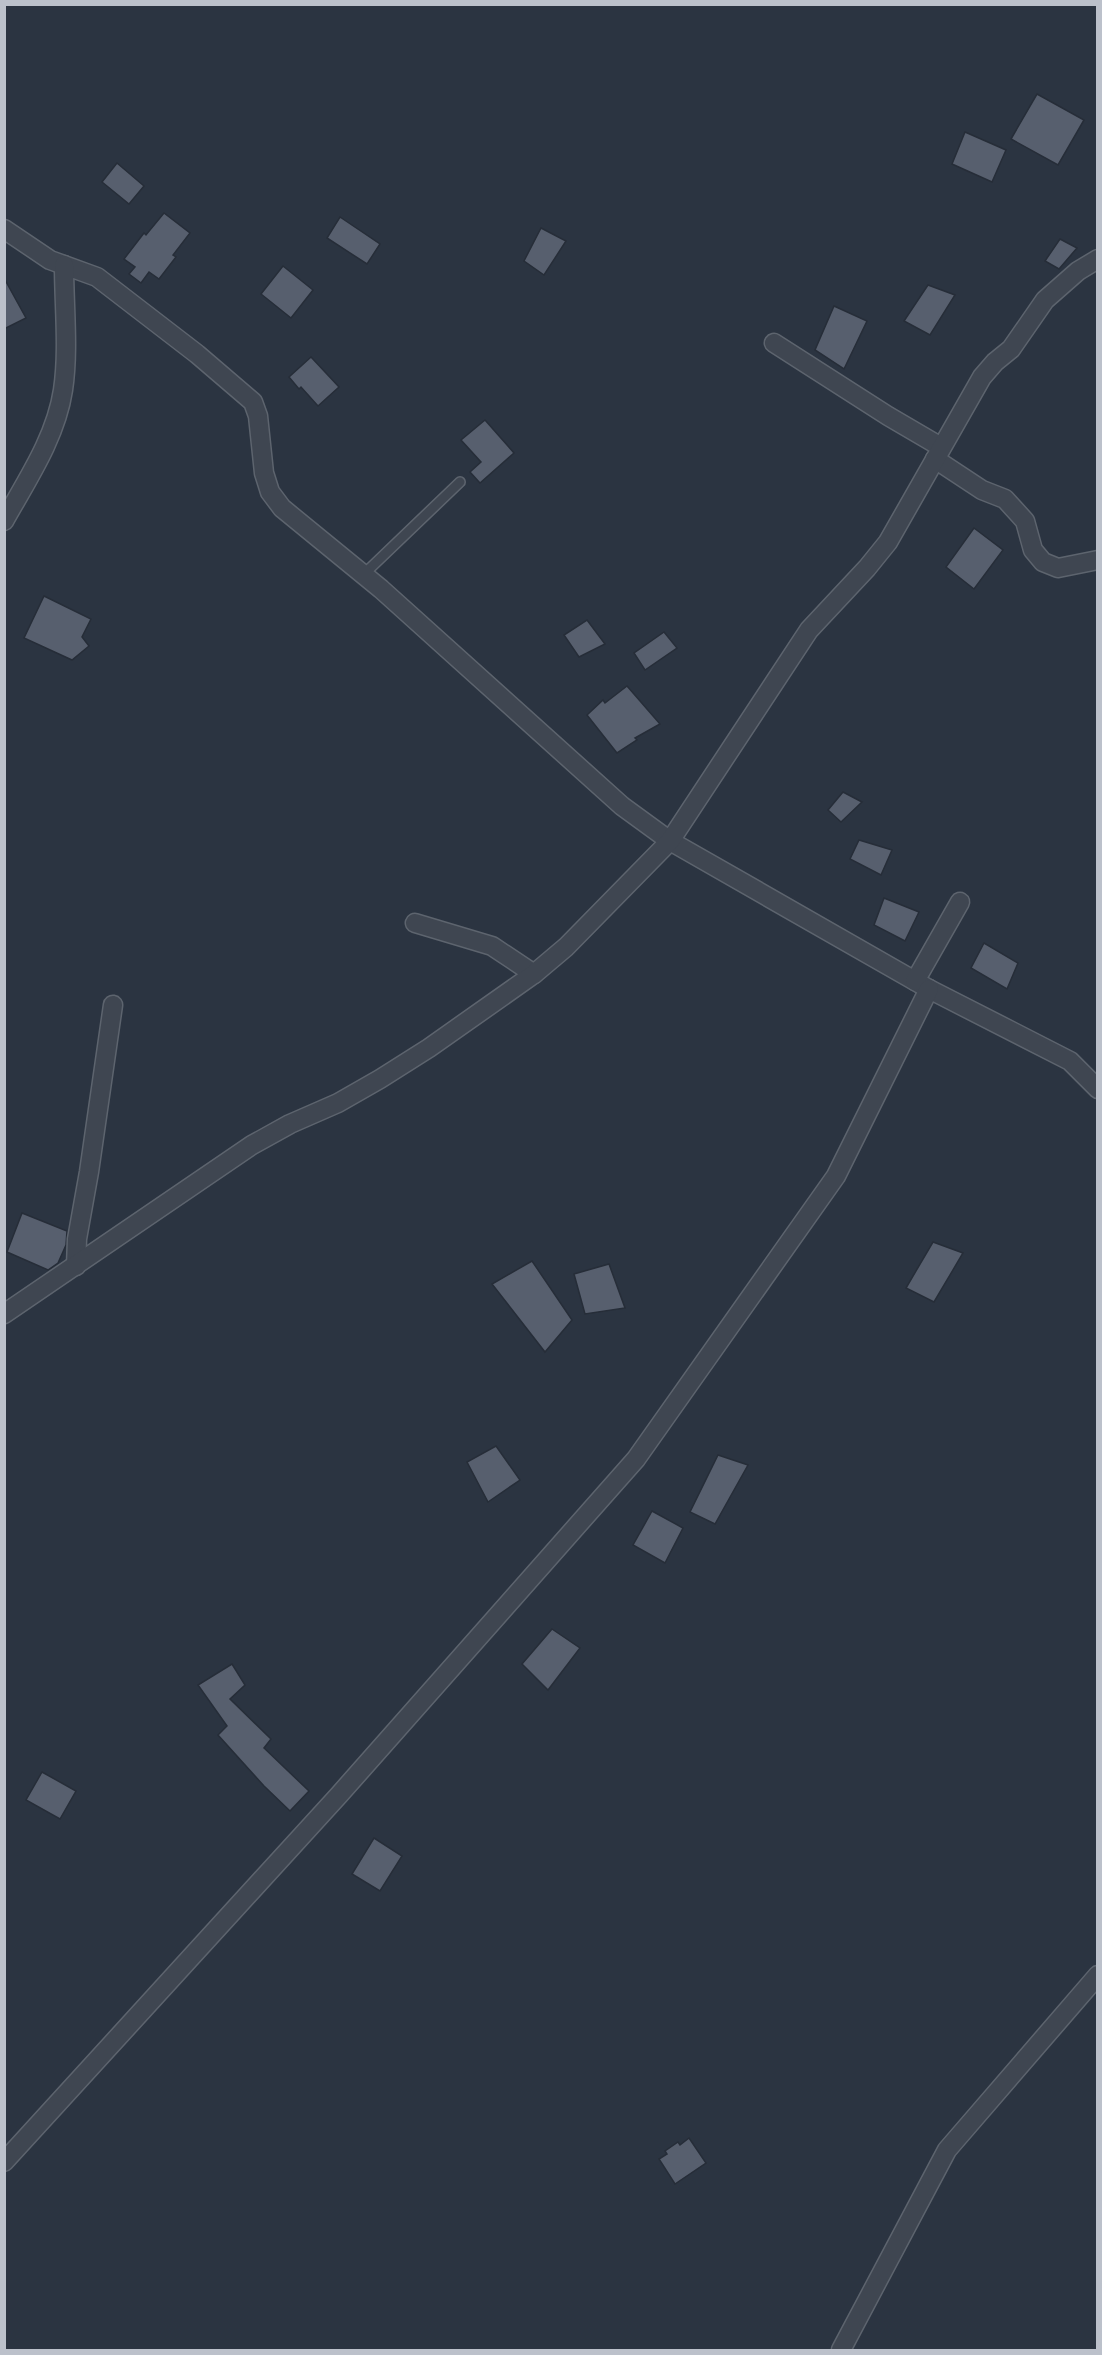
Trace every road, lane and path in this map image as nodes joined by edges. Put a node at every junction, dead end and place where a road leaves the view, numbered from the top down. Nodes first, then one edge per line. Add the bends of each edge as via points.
1 (4, 229) edge
2 (1098, 259) edge
3 (63, 265) junction
4 (774, 343) dead end
5 (938, 453) junction
6 (460, 482) dead end
7 (4, 521) edge
8 (1098, 560) edge
9 (363, 574) junction
10 (670, 841) junction
11 (960, 902) dead end
12 (415, 923) dead end
13 (534, 974) junction
14 (922, 985) junction
15 (113, 1005) dead end
16 (1098, 1089) edge
17 (76, 1266) junction
18 (4, 1314) edge
19 (1098, 1975) edge
20 (4, 2162) edge
21 (841, 2350) edge

1 - 3 street
2 - 5 street via 1045,300 1011,350 982,377
3 - 7 street via 63,391 34,469
3 - 9 street via 98,277 253,402 270,492 282,508
4 - 5 street
5 - 8 street via 982,490 1005,499 1025,521 1033,550 1043,562 1058,568
5 - 10 street via 888,542 809,630
6 - 9 lane
9 - 10 street via 622,806
10 - 13 street via 566,947
10 - 14 street
11 - 14 street
12 - 13 street via 492,946
13 - 17 street via 380,1079 252,1145
14 - 16 street via 1070,1061
14 - 20 street via 836,1176 636,1460 331,1804
15 - 17 street via 76,1239
17 - 18 street
19 - 21 street via 947,2150

